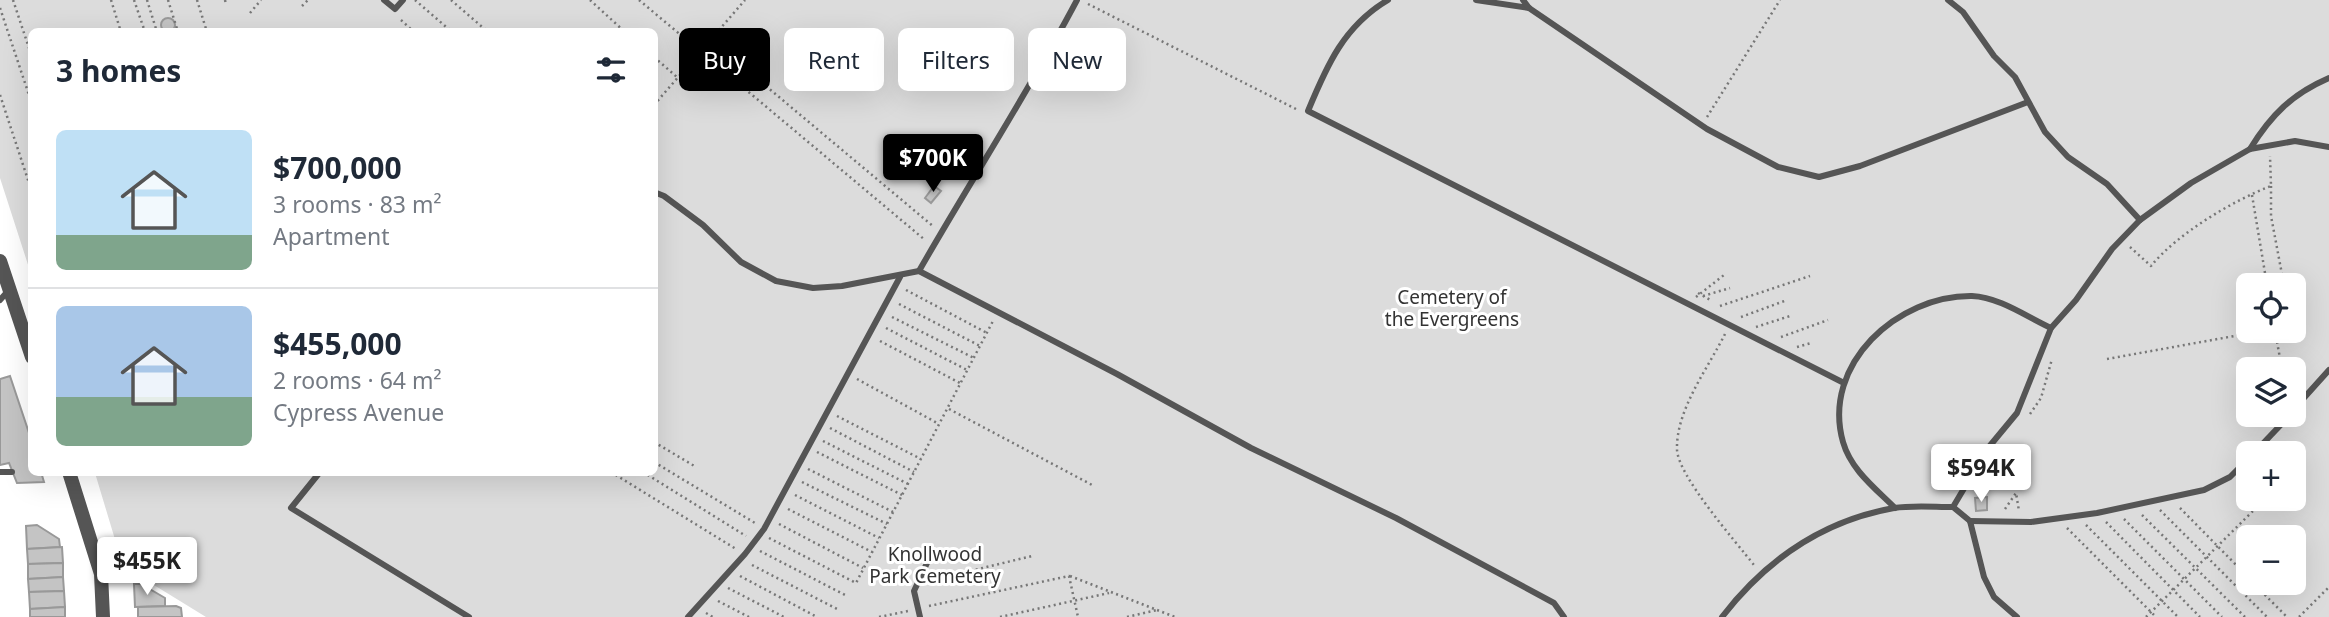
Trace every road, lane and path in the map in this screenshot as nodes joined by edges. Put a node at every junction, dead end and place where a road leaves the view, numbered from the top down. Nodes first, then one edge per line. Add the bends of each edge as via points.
1 (13, 0) edge
2 (111, 0) edge
3 (134, 0) edge
4 (147, 0) edge
5 (168, 0) edge
6 (197, 0) edge
7 (261, 0) edge
8 (308, 0) edge
9 (384, 0) edge
10 (403, 0) edge
11 (415, 0) edge
12 (451, 0) edge
13 (590, 0) edge
14 (639, 0) edge
15 (745, 0) edge
16 (1078, 0) edge
17 (1388, 0) edge
18 (1476, 0) edge
19 (1524, 0) edge
20 (1780, 0) edge
21 (1948, 0) edge
22 (302, 6) dead end
23 (0, 8) edge
24 (1529, 8) junction
25 (250, 13) dead end
26 (393, 13) dead end
27 (120, 28) edge
28 (144, 28) edge
29 (156, 28) edge
30 (177, 28) edge
31 (206, 28) edge
32 (410, 28) edge
33 (447, 28) edge
34 (483, 28) edge
35 (621, 28) edge
36 (721, 28) edge
37 (679, 34) edge
38 (28, 45) edge
39 (658, 61) edge
40 (678, 78) joint
41 (2329, 78) edge
42 (770, 90) edge
43 (748, 91) edge
44 (28, 92) edge
45 (0, 95) edge
46 (658, 100) edge
47 (2028, 102) junction
48 (1308, 111) junction
49 (1702, 125) junction
50 (2329, 147) edge
51 (2250, 149) junction
52 (2264, 156) dead end
53 (28, 180) edge
54 (2271, 186) junction
55 (658, 194) edge
56 (2252, 194) junction
57 (2140, 220) junction
58 (941, 233) junction
59 (933, 246) junction
60 (2126, 247) dead end
61 (0, 261) edge
62 (919, 271) junction
63 (2265, 273) edge
64 (2282, 273) edge
65 (1724, 275) dead end
66 (1810, 276) dead end
67 (900, 277) junction
68 (903, 288) dead end
69 (1730, 288) dead end
70 (5, 295) edge
71 (1703, 296) junction
72 (1787, 300) dead end
73 (1712, 301) dead end
74 (895, 302) dead end
75 (998, 312) junction
76 (1703, 312) junction
77 (888, 314) dead end
78 (1790, 316) dead end
79 (1828, 320) dead end
80 (1727, 324) junction
81 (882, 326) dead end
82 (2051, 328) junction
83 (1741, 331) junction
84 (987, 333) junction
85 (2236, 336) edge
86 (875, 339) dead end
87 (1764, 343) junction
88 (980, 345) junction
89 (28, 349) edge
90 (974, 358) junction
91 (2107, 359) dead end
92 (967, 370) junction
93 (2329, 370) edge
94 (854, 377) dead end
95 (960, 383) junction
96 (1844, 383) junction
97 (2306, 396) edge
98 (947, 409) junction
99 (834, 414) dead end
100 (939, 424) junction
101 (827, 426) dead end
102 (2279, 427) edge
103 (813, 435) junction
104 (2265, 441) edge
105 (658, 444) edge
106 (807, 447) junction
107 (921, 459) junction
108 (658, 464) edge
109 (798, 464) junction
110 (696, 467) dead end
111 (2236, 471) edge
112 (0, 472) edge
113 (12, 472) dead end
114 (914, 472) junction
115 (70, 476) edge
116 (317, 476) edge
117 (618, 476) edge
118 (649, 476) edge
119 (791, 477) junction
120 (908, 484) junction
121 (1094, 486) dead end
122 (784, 489) junction
123 (902, 495) junction
124 (776, 503) junction
125 (2132, 505) junction
126 (2179, 506) dead end
127 (1952, 507) junction
128 (1895, 508) junction
129 (2158, 508) dead end
130 (2115, 509) junction
131 (2253, 511) edge
132 (893, 512) junction
133 (2003, 512) dead end
134 (2097, 513) junction
135 (2077, 516) junction
136 (2057, 518) junction
137 (1970, 521) junction
138 (2020, 522) junction
139 (776, 523) dead end
140 (887, 524) junction
141 (764, 528) junction
142 (767, 537) dead end
143 (879, 538) junction
144 (755, 542) junction
145 (2217, 546) junction
146 (758, 550) dead end
147 (872, 552) junction
148 (745, 554) junction
149 (1032, 556) dead end
150 (2207, 556) junction
151 (748, 563) dead end
152 (927, 563) dead end
153 (2236, 565) edge
154 (2196, 568) junction
155 (863, 569) junction
156 (1760, 573) junction
157 (738, 576) dead end
158 (1069, 576) junction
159 (2184, 579) junction
160 (918, 583) junction
161 (726, 587) dead end
162 (2329, 587) edge
163 (2173, 590) junction
164 (1109, 593) junction
165 (2265, 595) edge
166 (847, 596) dead end
167 (715, 600) dead end
168 (1074, 601) junction
169 (2162, 601) junction
170 (918, 609) junction
171 (839, 610) dead end
172 (1160, 610) junction
173 (703, 612) dead end
174 (2151, 612) junction
175 (103, 617) edge
176 (468, 617) edge
177 (688, 617) edge
178 (713, 617) edge
179 (749, 617) edge
180 (784, 617) edge
181 (817, 617) edge
182 (879, 617) edge
183 (920, 617) edge
184 (1000, 617) edge
185 (1078, 617) edge
186 (1126, 617) edge
187 (1175, 617) edge
188 (1564, 617) edge
189 (1722, 617) edge
190 (2017, 617) edge
191 (2146, 617) edge
192 (2156, 617) edge
193 (2178, 617) edge
194 (2200, 617) edge
195 (2222, 617) edge
196 (2245, 617) edge
197 (2267, 617) edge
198 (2287, 617) edge
199 (2299, 617) edge

1 - 38 path
2 - 27 path
3 - 28 path
4 - 29 path
5 - 30 path
6 - 31 path
7 - 25 path
8 - 22 path
9 - 10 lane via 396,9
11 - 33 path
12 - 34 path
13 - 35 path
14 - 37 path
15 - 36 path
16 - 48 path via 1293,109
16 - 58 lane via 1034,82
17 - 48 lane via 1365,14 1342,42
18 - 24 lane
19 - 24 lane
20 - 49 path
21 - 47 lane via 2015,76
23 - 44 path
24 - 49 lane
26 - 32 path
39 - 40 path
40 - 46 path
41 - 51 lane via 2288,100
42 - 58 path
43 - 59 path
45 - 53 path
47 - 49 lane via 1819,177 1778,167
47 - 57 lane via 2045,132 2068,158 2107,184
48 - 76 lane
50 - 51 lane via 2295,141
51 - 57 lane
52 - 54 path via 2270,154
54 - 56 path
54 - 64 path via 2271,216
55 - 67 lane via 703,225 741,262 776,281 822,287
56 - 60 path via 2195,229 2151,266
56 - 63 path
57 - 82 lane
58 - 59 lane
59 - 62 lane
61 - 70 street
62 - 67 lane
62 - 75 lane
65 - 71 path via 1698,293
66 - 76 path
67 - 103 lane
68 - 84 path
69 - 71 path
70 - 89 street
71 - 73 path
72 - 80 path
74 - 88 path
75 - 84 path
75 - 188 lane via 1554,603
76 - 80 lane
77 - 90 path
78 - 83 path
79 - 87 path
80 - 83 lane
80 - 156 path via 1683,416 1677,450 1684,471
81 - 92 path
82 - 96 lane via 1975,296 1935,299 1874,335
82 - 127 lane via 2017,413 1988,448
83 - 87 lane
84 - 88 path
85 - 91 path
86 - 95 path
87 - 96 lane
88 - 90 path
90 - 92 path
92 - 95 path
93 - 97 lane
94 - 100 path
95 - 98 path
96 - 128 lane via 1838,416 1843,443 1854,468
98 - 100 path
98 - 121 path
99 - 107 path
100 - 107 path
101 - 114 path
102 - 104 lane
103 - 106 lane
103 - 120 path
105 - 110 path
106 - 109 lane
106 - 123 path
107 - 114 path
108 - 141 path
109 - 119 lane
109 - 132 path
111 - 125 lane via 2204,490
112 - 113 lane
114 - 120 path
115 - 175 street via 101,574
116 - 176 lane via 291,508
117 - 148 path
118 - 144 path
119 - 122 lane
119 - 140 path
120 - 123 path
122 - 124 lane
122 - 143 path
123 - 132 path
124 - 141 lane
124 - 147 path
125 - 130 lane
125 - 154 path
126 - 145 path
127 - 128 lane
127 - 137 lane
128 - 156 lane via 1808,537
129 - 150 path
130 - 134 lane
130 - 159 path
131 - 145 path
132 - 140 path
133 - 138 path via 2016,493
134 - 135 lane
134 - 163 path
135 - 136 lane
135 - 169 path
136 - 138 lane
136 - 174 path
137 - 138 lane
137 - 190 lane via 1984,577 1994,597
139 - 155 path
140 - 143 path
141 - 144 lane
142 - 155 path via 856,583
143 - 147 path
144 - 148 lane
145 - 150 path
145 - 153 path
146 - 166 path
147 - 155 path
148 - 177 lane
149 - 160 path
150 - 154 path
150 - 197 path
151 - 171 path
152 - 160 lane
154 - 159 path
154 - 196 path
156 - 189 lane
157 - 181 path
158 - 164 path
158 - 168 path
158 - 170 path
159 - 163 path
159 - 195 path
160 - 170 lane via 914,591
161 - 180 path
162 - 199 path
163 - 169 path
163 - 194 path
164 - 168 path
164 - 172 path
165 - 198 path
167 - 179 path
168 - 184 path
168 - 185 path
169 - 174 path
169 - 193 path
170 - 182 path
170 - 183 lane
172 - 186 path
172 - 187 path
173 - 178 path
174 - 191 path
174 - 192 path

